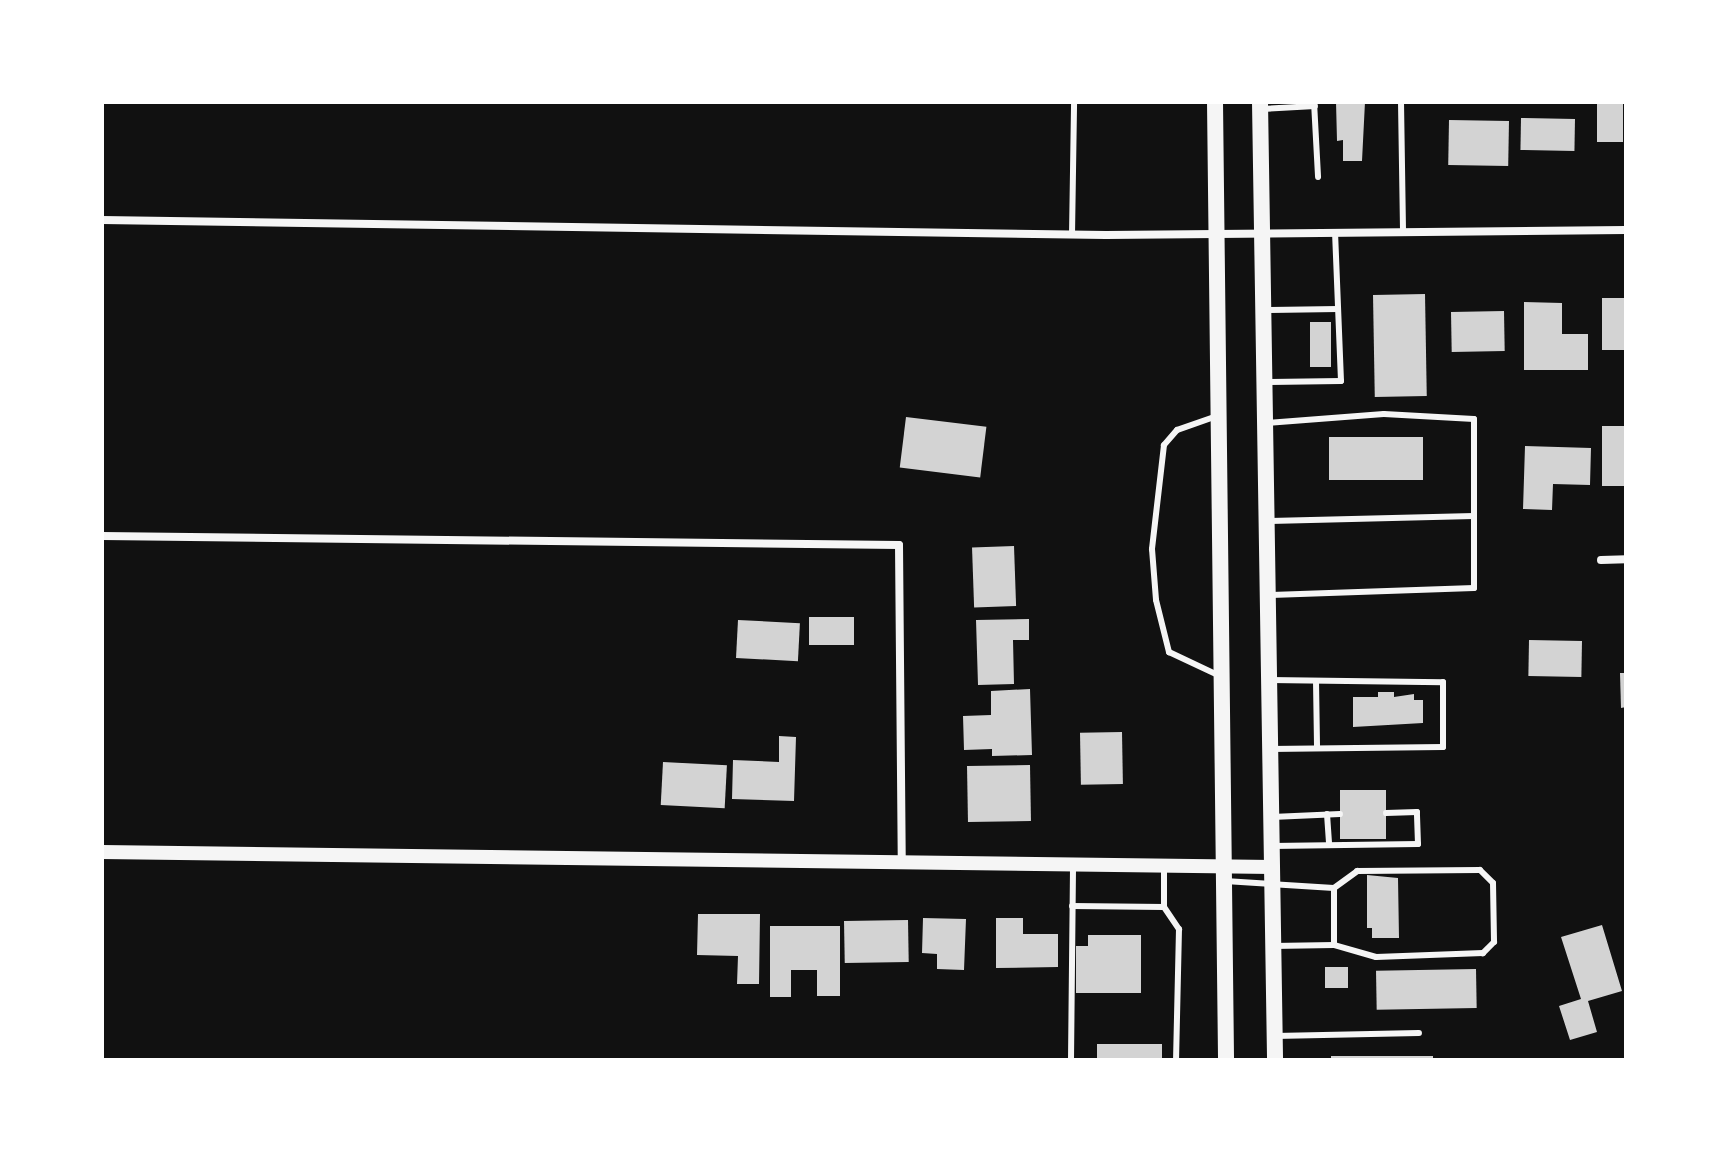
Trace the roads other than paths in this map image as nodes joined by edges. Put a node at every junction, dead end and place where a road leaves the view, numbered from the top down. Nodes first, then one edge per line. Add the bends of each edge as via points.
1 (1074, 102) edge
2 (1215, 102) edge
3 (1401, 102) edge
4 (1314, 104) edge
5 (1260, 106) edge
6 (1318, 177) dead end
7 (102, 220) edge
8 (1626, 230) edge
9 (1403, 232) junction
10 (1262, 233) junction
11 (1335, 233) junction
12 (1214, 234) junction
13 (1072, 235) junction
14 (1338, 309) junction
15 (1263, 310) junction
16 (1264, 382) junction
17 (1217, 416) junction
18 (1265, 424) junction
19 (1474, 516) junction
20 (1267, 521) junction
21 (102, 536) edge
22 (1626, 559) edge
23 (1601, 560) dead end
24 (1268, 595) junction
25 (1222, 677) junction
26 (1269, 680) junction
27 (1316, 681) junction
28 (1317, 748) junction
29 (1270, 749) junction
30 (1386, 813) dead end
31 (1327, 814) junction
32 (1340, 814) dead end
33 (1271, 817) junction
34 (1329, 845) junction
35 (1272, 846) junction
36 (102, 852) edge
37 (902, 862) junction
38 (1073, 864) junction
39 (1164, 864) junction
40 (1225, 873) junction
41 (1272, 875) junction
42 (1334, 888) junction
43 (1072, 906) junction
44 (1164, 907) junction
45 (1334, 945) junction
46 (1273, 946) junction
47 (1419, 1033) dead end
48 (1275, 1036) junction
49 (1071, 1060) edge
50 (1176, 1060) edge
51 (1226, 1060) edge
52 (1275, 1060) edge

1 - 13 lane
2 - 12 main road
3 - 9 lane
4 - 5 lane
4 - 6 lane
5 - 10 main road
7 - 13 street
8 - 9 street
9 - 11 street
10 - 11 street
10 - 12 street
10 - 15 main road
11 - 14 lane
12 - 13 street
12 - 17 main road
14 - 15 lane
14 - 16 lane via 1341,381
15 - 16 main road
16 - 18 main road
17 - 25 main road
17 - 25 lane via 1177,430 1164,445 1152,549 1156,600 1169,652
18 - 19 lane via 1384,414 1474,419
18 - 20 main road
19 - 20 lane
19 - 24 lane via 1474,588
20 - 24 main road
21 - 37 street via 899,545
22 - 23 street
24 - 26 main road
25 - 40 main road
26 - 27 lane
26 - 29 main road
27 - 28 lane
27 - 28 lane via 1443,682 1443,747
28 - 29 lane
29 - 33 main road
30 - 34 lane via 1417,812 1418,844
31 - 32 lane
31 - 33 lane
31 - 34 lane
33 - 35 main road
34 - 35 lane
35 - 41 main road
36 - 37 street
37 - 38 street
38 - 39 street
38 - 43 lane
39 - 40 street
39 - 44 lane
40 - 41 street
40 - 51 main road
41 - 42 lane
41 - 46 main road
42 - 45 lane
42 - 45 lane via 1357,871 1486,873 1493,883 1494,942 1483,953 1376,957
43 - 44 lane
43 - 49 lane
44 - 50 lane via 1179,929
45 - 46 lane
46 - 48 main road
47 - 48 lane
48 - 52 main road

